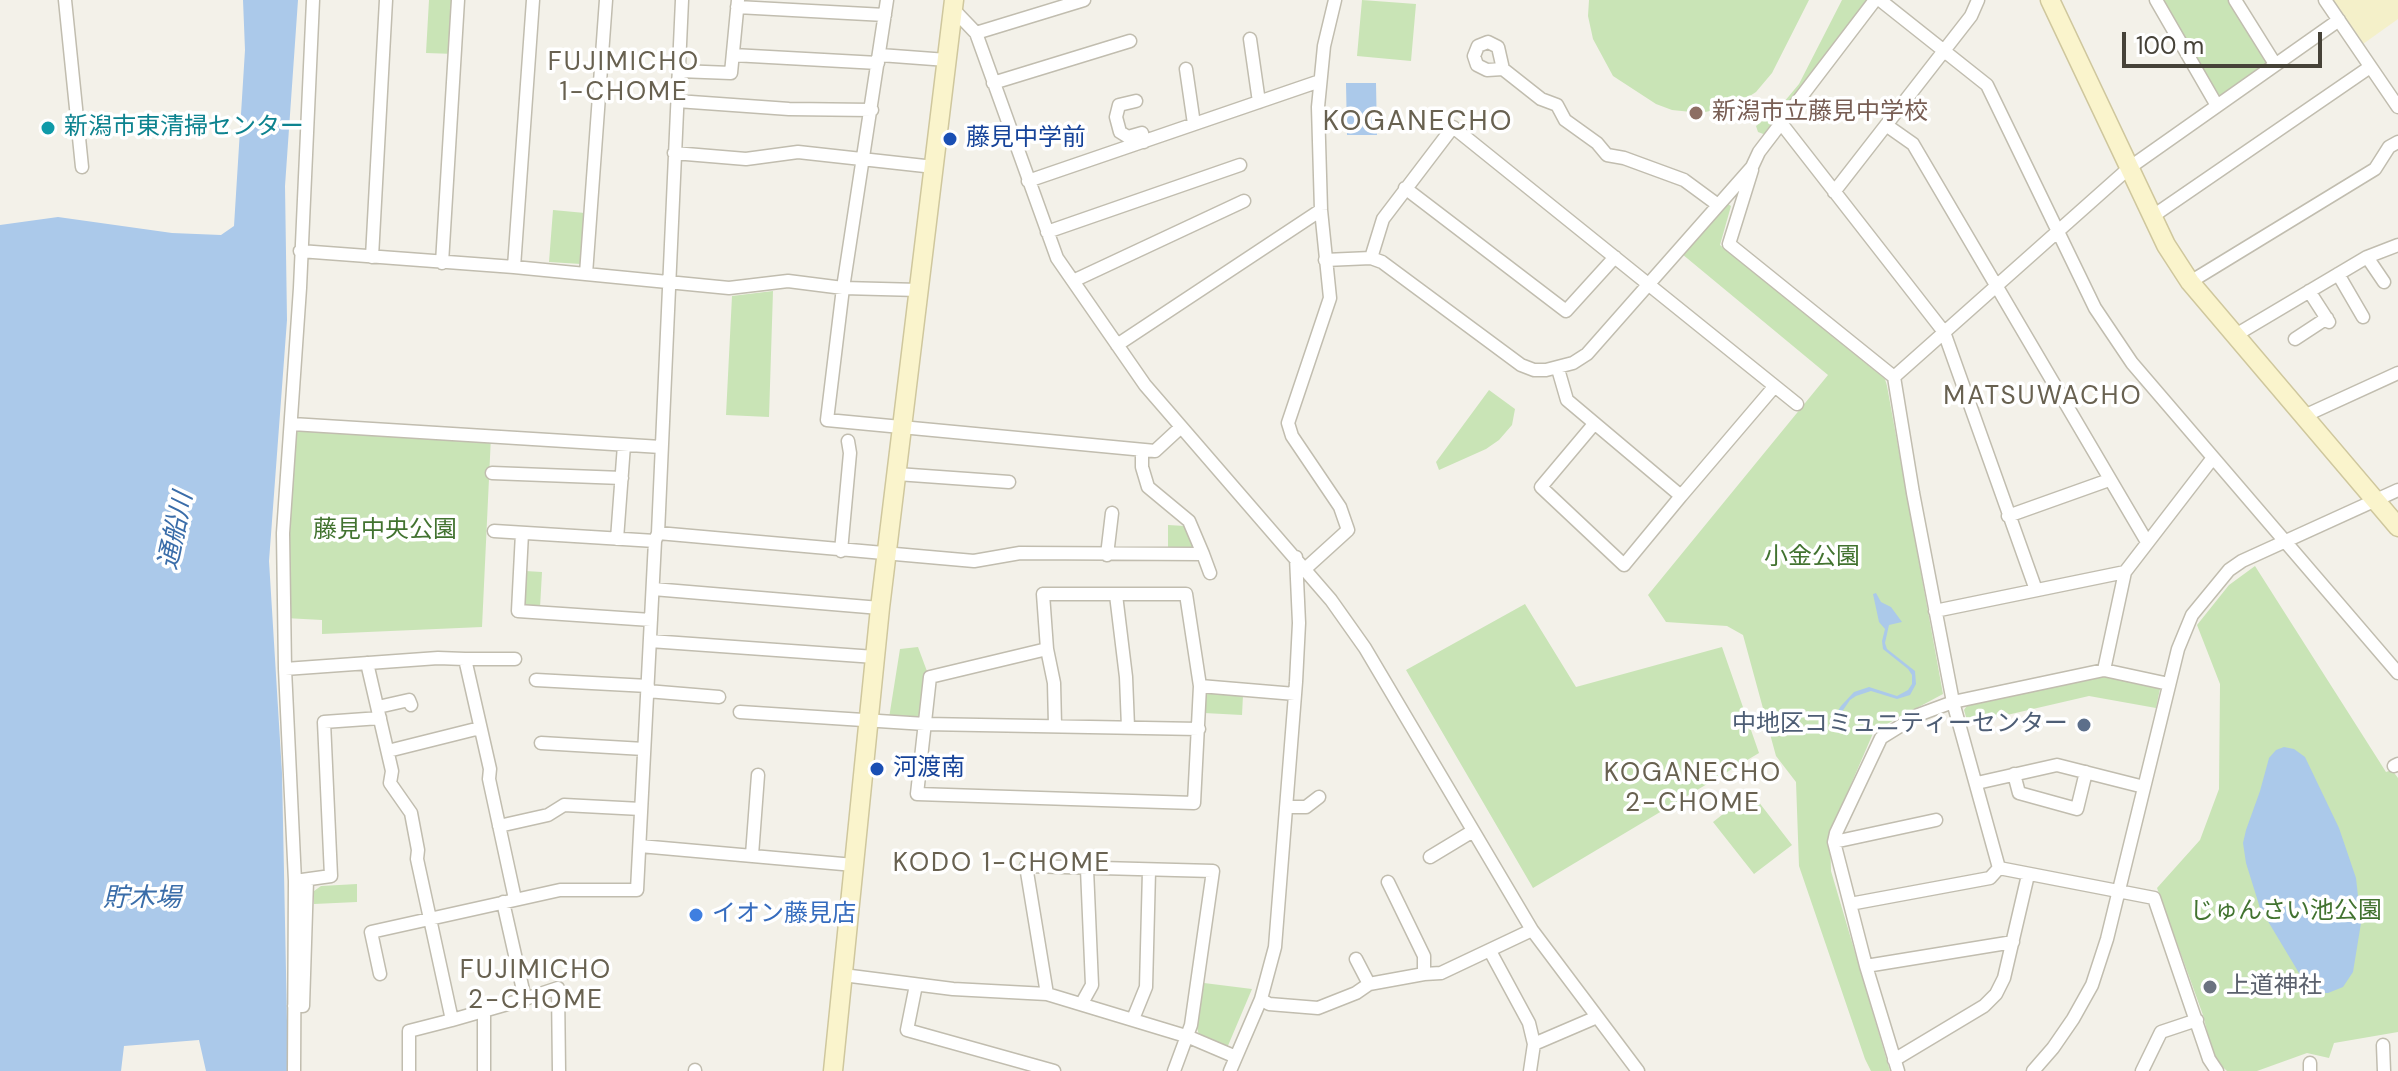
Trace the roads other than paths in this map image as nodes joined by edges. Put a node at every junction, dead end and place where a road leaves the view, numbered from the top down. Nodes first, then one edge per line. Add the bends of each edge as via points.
1 (65, 0) edge
2 (313, 0) edge
3 (386, 0) edge
4 (458, 0) edge
5 (533, 0) edge
6 (606, 0) edge
7 (682, 0) edge
8 (887, 0) edge
9 (1335, 0) edge
10 (1877, 0) edge
11 (1978, 0) edge
12 (2050, 0) edge
13 (2156, 0) edge
14 (2235, 0) edge
15 (2325, 0) edge
16 (1077, 1) edge
17 (738, 4) edge
18 (954, 5) edge
19 (826, 6) edge
20 (885, 15) junction
21 (2339, 20) junction
22 (976, 33) junction
23 (1250, 39) dead end
24 (1130, 41) dead end
25 (1944, 49) junction
26 (733, 55) junction
27 (879, 59) junction
28 (947, 60) junction
29 (2275, 64) junction
30 (2370, 67) junction
31 (1186, 69) dead end
32 (1503, 69) dead end
33 (679, 71) junction
34 (1320, 81) junction
35 (993, 83) junction
36 (677, 101) junction
37 (1136, 101) dead end
38 (1259, 102) junction
39 (2216, 104) junction
40 (2398, 107) edge
41 (872, 110) junction
42 (1781, 123) junction
43 (1194, 124) junction
44 (1886, 125) junction
45 (1144, 142) junction
46 (2398, 142) edge
47 (674, 153) junction
48 (863, 161) junction
49 (1240, 165) dead end
50 (82, 167) dead end
51 (934, 167) junction
52 (1752, 167) junction
53 (2129, 168) junction
54 (1028, 181) junction
55 (1405, 188) junction
56 (1834, 192) junction
57 (1244, 201) dead end
58 (1718, 205) junction
59 (1321, 210) junction
60 (2153, 216) junction
61 (2056, 231) junction
62 (1047, 232) junction
63 (2398, 245) edge
64 (300, 251) junction
65 (372, 257) junction
66 (1615, 257) junction
67 (2367, 257) junction
68 (1371, 258) junction
69 (1325, 260) junction
70 (442, 263) junction
71 (514, 267) junction
72 (586, 274) junction
73 (2338, 274) junction
74 (668, 281) junction
75 (1073, 281) junction
76 (2190, 282) junction
77 (2384, 282) dead end
78 (1647, 284) junction
79 (1994, 286) junction
80 (843, 288) junction
81 (919, 290) junction
82 (2309, 291) junction
83 (2363, 317) dead end
84 (1944, 332) junction
85 (2234, 336) junction
86 (2295, 339) dead end
87 (1117, 345) junction
88 (1558, 369) junction
89 (2398, 373) edge
90 (1894, 377) junction
91 (1774, 387) junction
92 (1797, 404) dead end
93 (2304, 416) junction
94 (292, 424) junction
95 (1594, 424) junction
96 (1181, 427) junction
97 (902, 428) junction
98 (848, 441) dead end
99 (624, 445) junction
100 (661, 447) junction
101 (1142, 450) junction
102 (2212, 459) junction
103 (492, 473) dead end
104 (897, 474) junction
105 (622, 478) junction
106 (2109, 480) junction
107 (1009, 482) dead end
108 (2398, 490) edge
109 (1681, 496) junction
110 (2375, 500) junction
111 (1112, 513) dead end
112 (2008, 516) junction
113 (2398, 527) edge
114 (494, 531) dead end
115 (522, 533) junction
116 (657, 537) junction
117 (617, 539) junction
118 (2285, 540) junction
119 (2147, 542) junction
120 (841, 551) junction
121 (1203, 554) junction
122 (887, 555) junction
123 (1107, 555) junction
124 (1296, 557) junction
125 (1305, 569) junction
126 (2125, 572) junction
127 (1210, 573) dead end
128 (653, 589) junction
129 (2036, 590) junction
130 (1116, 595) junction
131 (880, 608) junction
132 (1935, 611) junction
133 (651, 620) junction
134 (650, 641) junction
135 (1047, 649) junction
136 (875, 657) junction
137 (465, 659) junction
138 (515, 659) dead end
139 (367, 663) junction
140 (285, 669) junction
141 (2104, 670) junction
142 (2398, 673) edge
143 (536, 680) dead end
144 (2169, 684) junction
145 (1200, 686) junction
146 (647, 689) junction
147 (1295, 694) junction
148 (719, 697) dead end
149 (1953, 702) junction
150 (411, 705) dead end
151 (740, 712) dead end
152 (379, 713) junction
153 (869, 719) junction
154 (925, 724) junction
155 (1055, 725) junction
156 (1128, 727) junction
157 (480, 728) junction
158 (1199, 729) junction
159 (541, 743) dead end
160 (644, 749) junction
161 (388, 751) junction
162 (2086, 772) junction
163 (2014, 774) junction
164 (758, 775) dead end
165 (1977, 783) junction
166 (2144, 787) junction
167 (1319, 797) dead end
168 (1288, 807) junction
169 (641, 809) junction
170 (1936, 820) dead end
171 (499, 826) junction
172 (1473, 831) junction
173 (1834, 842) junction
174 (640, 846) junction
175 (752, 855) junction
176 (1430, 857) dead end
177 (854, 865) junction
178 (1999, 868) junction
179 (1087, 869) junction
180 (1149, 871) junction
181 (2028, 875) junction
182 (301, 880) junction
183 (1388, 882) dead end
184 (2119, 891) junction
185 (509, 901) junction
186 (1850, 904) junction
187 (429, 918) junction
188 (1532, 930) junction
189 (2013, 942) junction
190 (1490, 951) junction
191 (1356, 959) dead end
192 (1866, 966) junction
193 (380, 974) dead end
194 (1424, 974) junction
195 (843, 975) junction
196 (1369, 984) junction
197 (916, 985) junction
198 (1047, 994) junction
199 (525, 999) junction
200 (1261, 999) junction
201 (1082, 1003) junction
202 (484, 1011) junction
203 (1597, 1017) junction
204 (1133, 1019) junction
205 (452, 1020) junction
206 (2197, 1020) junction
207 (1189, 1037) junction
208 (1534, 1044) junction
209 (2383, 1045) dead end
210 (1236, 1057) junction
211 (1896, 1065) edge
212 (294, 1071) edge
213 (409, 1071) edge
214 (484, 1071) edge
215 (559, 1071) edge
216 (833, 1071) edge
217 (1054, 1071) edge
218 (1174, 1071) edge
219 (1230, 1071) edge
220 (1530, 1071) edge
221 (1638, 1071) edge
222 (2033, 1071) edge
223 (2142, 1071) edge
224 (2217, 1071) edge
225 (2384, 1071) edge

1 - 50 street
2 - 64 street
3 - 65 street
4 - 70 street
5 - 71 street
6 - 72 street
7 - 33 street
8 - 20 street
9 - 34 street
10 - 25 street
10 - 42 street
11 - 25 street
12 - 53 street
13 - 39 street
14 - 29 street
15 - 21 street
16 - 22 street
17 - 19 street
17 - 26 street
18 - 22 street
18 - 28 street
19 - 20 street
20 - 27 street
21 - 29 street
21 - 30 street
22 - 35 street
23 - 38 street
24 - 35 street
25 - 44 street
25 - 61 street via 1987,85
26 - 27 street
26 - 33 street via 731,73
27 - 28 street
27 - 41 street
28 - 51 street
29 - 39 street
30 - 40 street
30 - 60 street
31 - 43 street
32 - 58 street via 1557,105 1565,120 1607,155 1684,180
33 - 36 street
34 - 38 street
34 - 59 street
35 - 54 street
36 - 41 street
36 - 47 street
37 - 45 street via 1119,105 1116,117 1120,132 1128,137 1142,133
38 - 43 street
39 - 53 street
41 - 48 street
42 - 52 street
42 - 56 street
43 - 45 street
44 - 56 street
44 - 79 street via 1913,144
45 - 54 street
46 - 76 street via 2375,169
47 - 48 street via 746,159 798,152
47 - 74 street
48 - 51 street
48 - 80 street
49 - 62 street
51 - 81 street
52 - 58 street
52 - 90 street via 1729,244
53 - 60 street
53 - 61 street
54 - 62 street
55 - 66 street via 1566,311
55 - 66 street via 1453,127
55 - 68 street via 1383,219
56 - 84 street
57 - 75 street
58 - 78 street
59 - 69 street
59 - 87 street
60 - 76 street
61 - 79 street
61 - 102 street via 2095,308 2132,363
62 - 75 street
63 - 67 street
64 - 65 street
64 - 94 street
65 - 70 street
66 - 78 street
67 - 73 street
67 - 77 street
68 - 69 street
68 - 88 street via 1521,365
69 - 125 street via 1330,298 1288,423 1340,507 1348,530
70 - 71 street
71 - 72 street
72 - 74 street
73 - 82 street
73 - 83 street
74 - 80 street via 729,288 805,281
74 - 100 street
75 - 87 street
76 - 85 street
78 - 88 street via 1587,354
78 - 91 street
79 - 84 street
79 - 106 street
80 - 81 street
80 - 97 street via 827,420
81 - 97 street
82 - 85 street
82 - 86 street via 2328,320
84 - 90 street
84 - 112 street
85 - 93 street
87 - 96 street
88 - 95 street via 1567,400
89 - 93 street
90 - 132 street
91 - 92 street
91 - 109 street
93 - 110 street
94 - 99 street
94 - 140 street via 283,533
95 - 109 street
95 - 109 street via 1541,487 1624,565
96 - 101 street via 1155,451
96 - 124 street
97 - 101 street
97 - 104 street
98 - 120 street
99 - 100 street
99 - 105 street
100 - 116 street
101 - 121 street via 1148,487 1189,521
102 - 118 street
102 - 119 street
103 - 105 street
104 - 107 street
104 - 122 street
105 - 117 street
106 - 112 street
106 - 119 street
108 - 110 street
110 - 113 street
110 - 118 street
111 - 123 street
112 - 129 street
114 - 115 street
115 - 117 street
115 - 133 street via 518,611
116 - 117 street
116 - 120 street
116 - 128 street
118 - 142 street
118 - 144 street via 2242,561 2209,591 2192,615
119 - 126 street
120 - 122 street
121 - 123 street
121 - 127 street
122 - 123 street via 974,561 1020,553
122 - 131 street
124 - 125 street
124 - 147 street
125 - 172 street via 1365,648
126 - 129 street
126 - 141 street
128 - 131 street
128 - 133 street
129 - 132 street
130 - 135 street via 1043,594
130 - 145 street via 1186,594
130 - 156 street
131 - 136 street
132 - 149 street
133 - 134 street
134 - 136 street
134 - 146 street
135 - 154 street via 930,677
135 - 155 street
136 - 153 street
137 - 138 street
137 - 139 street
137 - 157 street
139 - 140 street
139 - 152 street
140 - 182 street
141 - 144 street
141 - 149 street
143 - 146 street
144 - 166 street
145 - 147 street
145 - 158 street
146 - 148 street
146 - 160 street
147 - 168 street
149 - 165 street
149 - 173 street via 1918,715 1881,738
150 - 152 street via 409,700
151 - 153 street
152 - 161 street
152 - 182 street via 324,722 331,876
153 - 154 street
153 - 177 street
154 - 155 street
154 - 158 street via 917,794 1194,803
155 - 156 street
156 - 158 street
157 - 161 street
157 - 171 street
159 - 160 street
160 - 169 street
161 - 187 street via 390,783 411,813
162 - 163 street via 2057,765
162 - 163 street via 2077,809 2019,793
162 - 166 street
163 - 165 street
164 - 175 street
165 - 178 street
166 - 184 street
167 - 168 street via 1306,807
168 - 200 street via 1275,947
169 - 171 street via 564,805 548,815
169 - 174 street
170 - 173 street
171 - 185 street
172 - 176 street
172 - 188 street
173 - 186 street
174 - 175 street
174 - 185 street via 637,890 560,890
175 - 177 street
177 - 195 street
178 - 181 street
178 - 186 street via 1990,878
179 - 180 street
179 - 198 street via 1026,866
179 - 201 street via 1092,985
180 - 204 street via 1146,987
180 - 207 street via 1213,871
181 - 184 street
181 - 189 street
182 - 212 street
183 - 194 street via 1424,956
184 - 206 street via 2154,898
184 - 222 street via 2092,985
185 - 187 street
185 - 199 street
186 - 192 street
187 - 193 street via 371,932
187 - 205 street
188 - 190 street
188 - 203 street
189 - 192 street
189 - 211 street via 1996,994
190 - 194 street via 1441,973
190 - 208 street via 1522,1007
191 - 196 street
192 - 211 street
194 - 196 street
195 - 197 street
195 - 216 street
196 - 200 street via 1318,1008
197 - 198 street
197 - 217 street via 907,1030
198 - 201 street
199 - 202 street
199 - 215 street via 558,988
200 - 210 street
201 - 204 street
202 - 205 street
202 - 214 street
203 - 208 street
203 - 221 street
204 - 207 street
205 - 213 street via 409,1031
206 - 223 street via 2161,1032
206 - 224 street
207 - 210 street
207 - 218 street
208 - 220 street
209 - 225 street
210 - 219 street

